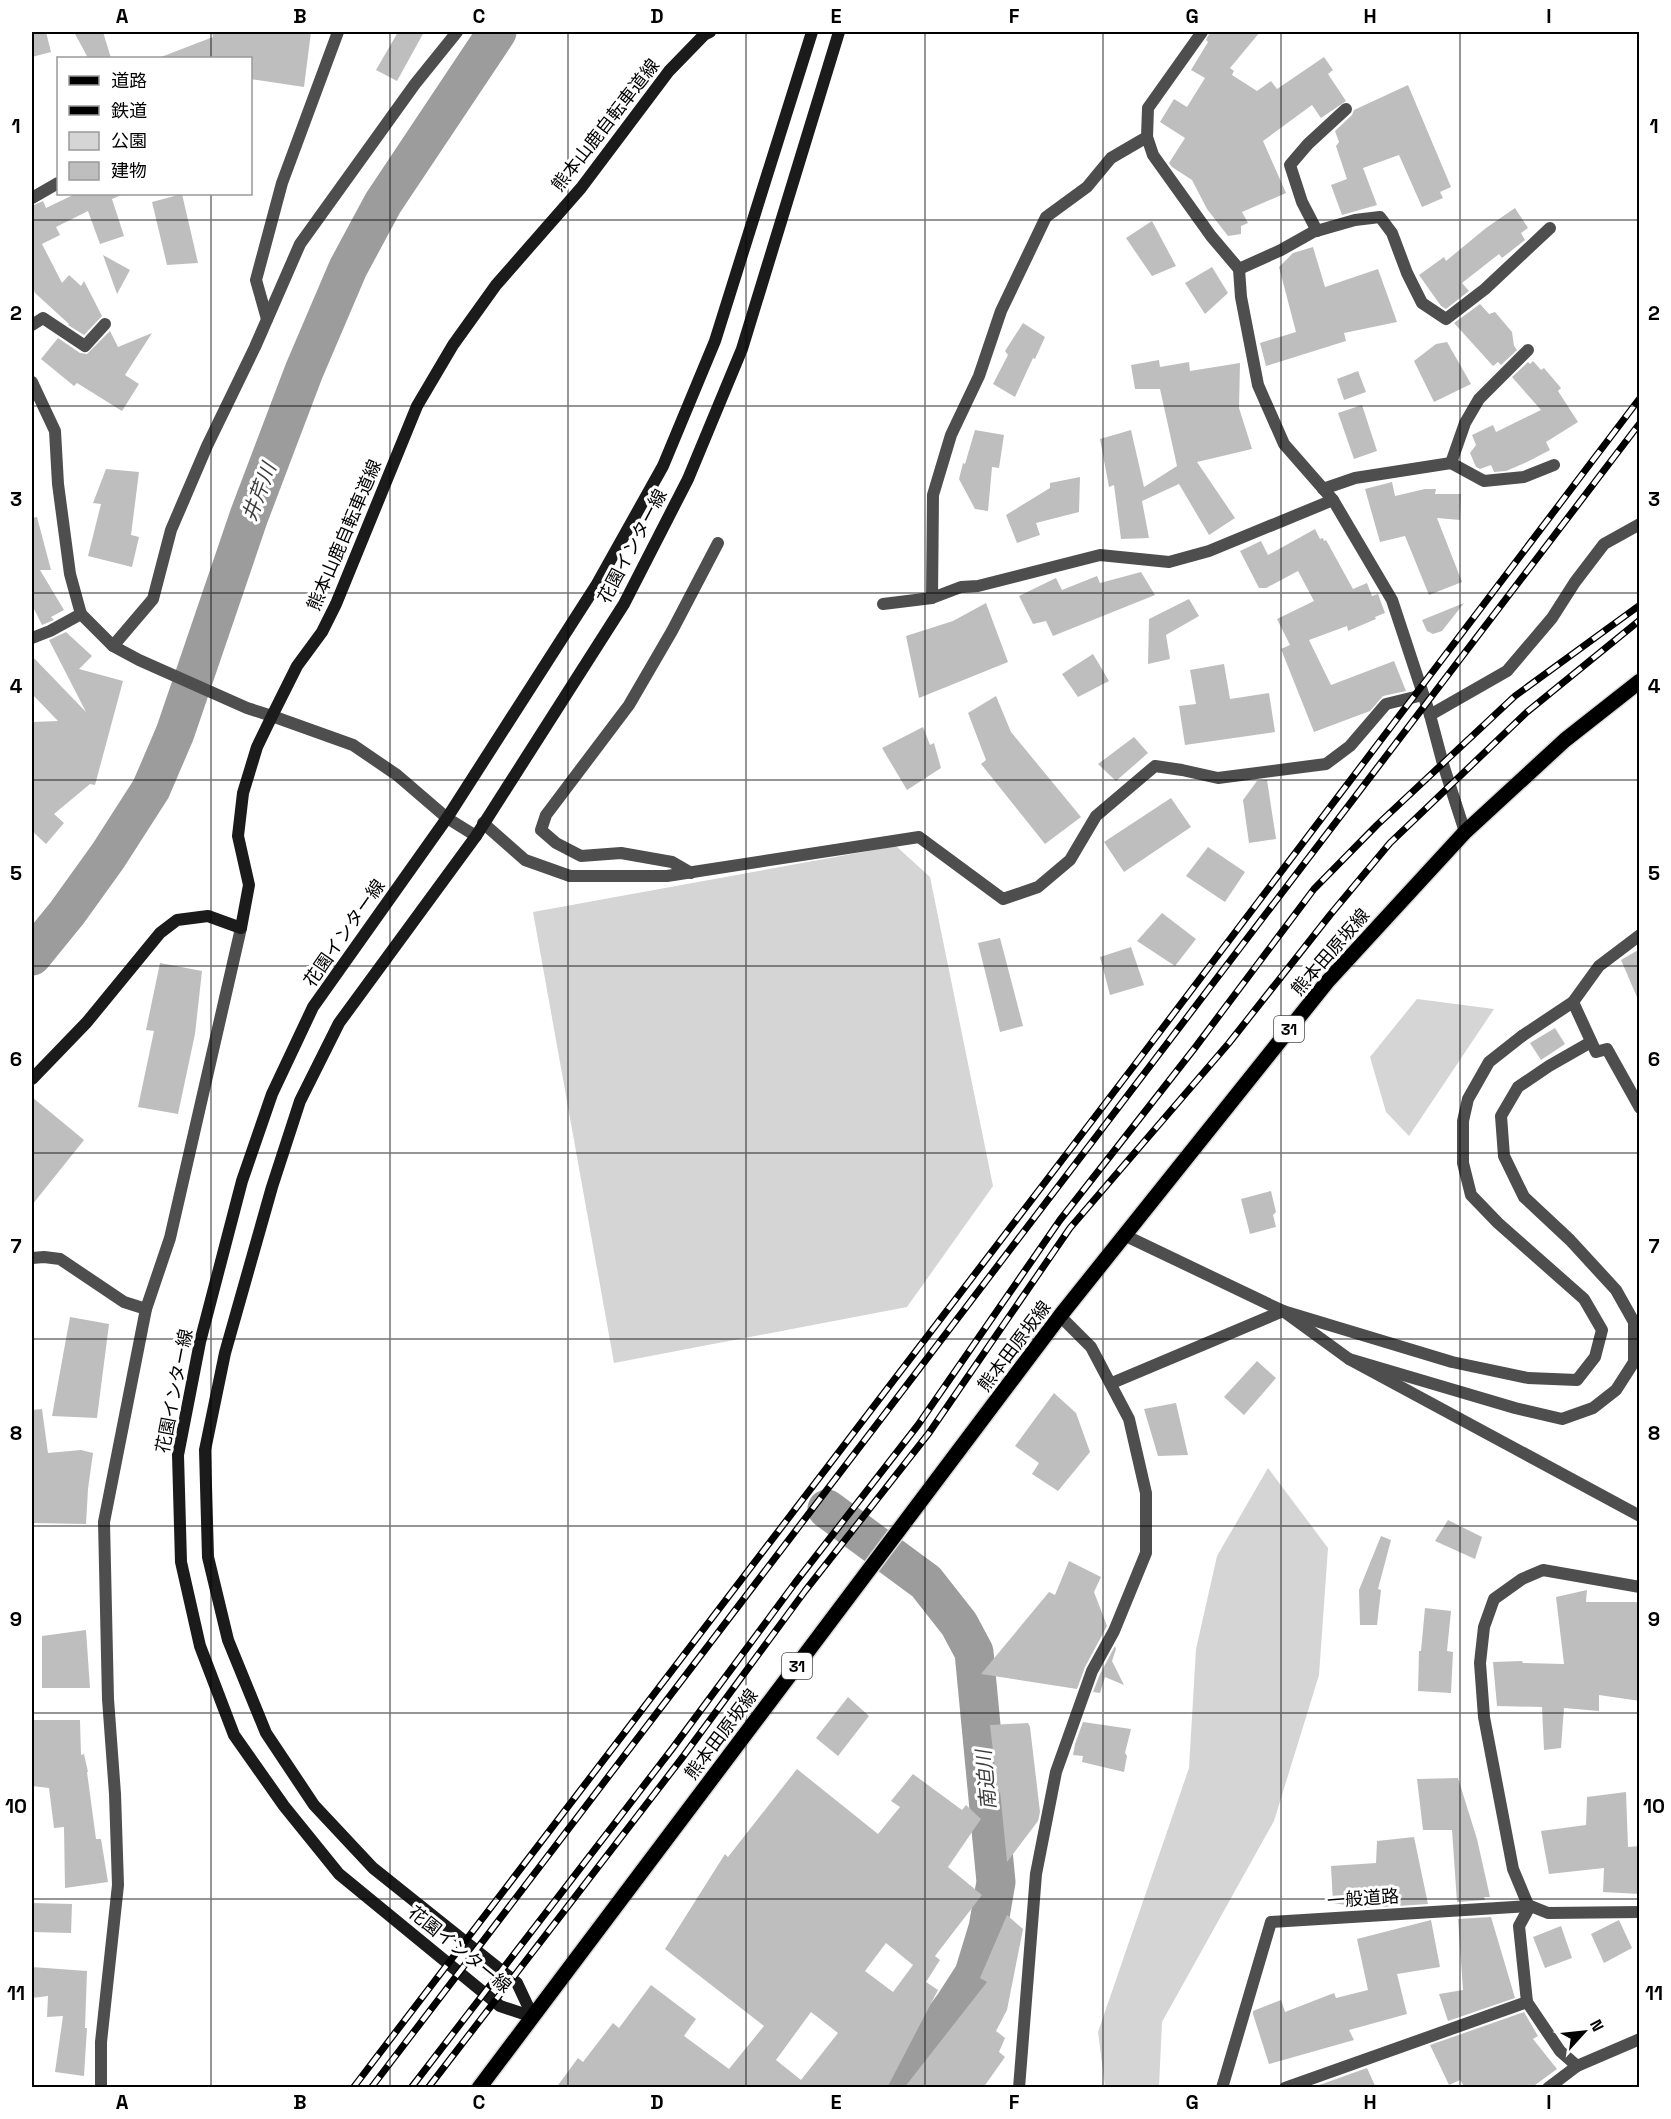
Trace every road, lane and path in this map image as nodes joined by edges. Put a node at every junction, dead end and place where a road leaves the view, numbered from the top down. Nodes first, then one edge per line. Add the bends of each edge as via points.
1 (338, 32) edge
2 (457, 32) edge
3 (711, 32) edge
4 (812, 32) edge
5 (839, 32) edge
6 (1202, 32) edge
7 (1346, 109) dead end
8 (1148, 136) junction
9 (57, 184) edge
10 (32, 198) edge
11 (1550, 228) dead end
12 (1317, 231) junction
13 (1239, 269) junction
14 (267, 319) junction
15 (105, 324) dead end
16 (32, 325) edge
17 (1528, 350) dead end
18 (32, 382) edge
19 (1451, 463) junction
20 (1554, 465) dead end
21 (1323, 489) junction
22 (1333, 500) junction
23 (1640, 524) edge
24 (718, 543) dead end
25 (932, 598) junction
26 (883, 604) dead end
27 (81, 614) junction
28 (32, 638) edge
29 (113, 646) junction
30 (1640, 681) edge
31 (1423, 695) junction
32 (1430, 715) junction
33 (272, 716) junction
34 (447, 818) junction
35 (483, 823) junction
36 (1465, 832) junction
37 (476, 836) junction
38 (691, 873) junction
39 (242, 928) junction
40 (1640, 935) edge
41 (1573, 1002) junction
42 (1591, 1042) junction
43 (32, 1078) edge
44 (1640, 1108) edge
45 (1124, 1235) junction
46 (32, 1258) edge
47 (146, 1309) junction
48 (1283, 1311) junction
49 (1060, 1316) junction
50 (1349, 1359) junction
51 (1112, 1383) junction
52 (1640, 1516) edge
53 (1640, 1587) edge
54 (1530, 1906) junction
55 (1640, 1912) edge
56 (1527, 2002) junction
57 (533, 2017) junction
58 (1640, 2039) edge
59 (1577, 2066) junction
60 (102, 2088) edge
61 (479, 2088) edge
62 (1019, 2088) edge
63 (1222, 2088) edge
64 (1285, 2088) edge
65 (1548, 2088) edge

1 - 14 street via 282,183 256,280
2 - 14 street via 300,244
3 - 33 main road, 熊本山鹿自転車道線 via 669,72 581,188 496,285 453,345 417,406 336,604 322,632 297,666
4 - 34 main road, 花園インター線 via 715,341 663,466 597,584
5 - 35 main road, 花園インター線 via 742,349 688,478 624,604
6 - 8 street via 1148,108
7 - 12 street via 1290,165
8 - 13 street via 1153,156
8 - 25 street via 1111,158 1087,187 1046,217 1001,311 951,435 933,495
9 - 10 street
11 - 12 street via 1485,289 1446,319 1422,303 1392,233 1380,217
12 - 13 street
13 - 21 street via 1258,386 1284,444
14 - 29 street via 171,530 153,599
15 - 16 street via 85,346 43,318
17 - 19 street via 1479,399 1465,423
18 - 27 street via 55,430 70,574
19 - 20 street via 1484,481 1524,477
19 - 21 street via 1355,478
21 - 22 street
22 - 25 street via 1209,551 1169,562 1100,555 961,587
22 - 31 street via 1392,600
23 - 32 street via 1604,544 1552,618 1507,671
24 - 38 street via 629,705 546,815 541,830 581,856 621,853 672,862
25 - 26 street
27 - 28 street
27 - 29 street
29 - 33 street
30 - 36 main road, 熊本田原坂線 / 31 via 1565,741
31 - 32 street
31 - 38 street via 1386,704 1350,746 1326,764 1218,778 1155,766 1096,816 1070,860 1038,887 1003,899 919,837
32 - 36 street
33 - 34 street via 353,745 397,775
33 - 39 main road, 熊本山鹿自転車道線 via 257,747 243,793 238,836 249,885
34 - 37 street
34 - 57 main road, 花園インター線 via 313,1007 272,1094 242,1181 200,1342 180,1443 181,1562 200,1646 234,1735 284,1806 339,1874 500,2006
35 - 37 main road, 花園インター線
35 - 38 street via 525,860 570,876
36 - 45 main road, 熊本田原坂線 / 31 via 1327,982
37 - 57 main road, 花園インター線 via 339,1023 300,1101 222,1364 205,1450 208,1557 228,1640 266,1732 314,1806 373,1868 517,1983
39 - 43 main road via 208,916 177,920 160,933 87,1022
39 - 47 street via 170,1238
40 - 41 street via 1599,966
41 - 42 street
41 - 48 street via 1489,1062 1468,1099 1463,1121 1463,1163 1471,1195 1584,1299 1602,1330 1595,1357 1578,1380 1528,1378 1452,1362
42 - 44 street via 1596,1052 1607,1049
42 - 50 street via 1518,1088 1501,1116 1504,1156 1524,1197 1616,1290 1634,1322 1634,1362 1616,1390 1593,1408 1562,1419
45 - 48 street
45 - 49 main road, 熊本田原坂線 / 31
46 - 47 street via 60,1259 124,1302
47 - 60 street via 104,1522 118,1885 101,2042
48 - 50 street
48 - 51 street
49 - 51 street via 1091,1347
49 - 57 main road, 熊本田原坂線 / 31
50 - 52 street
51 - 62 street via 1129,1419 1146,1493 1146,1553 1114,1631 1092,1671 1056,1772 1036,1874
53 - 54 street via 1542,1570 1494,1599 1484,1628 1480,1663 1484,1717 1513,1869
54 - 55 street via 1548,1913
54 - 56 street via 1519,1926
54 - 63 street, 一般道路 via 1271,1922
56 - 59 street via 1560,2051
56 - 64 street
57 - 61 main road, 熊本田原坂線 / 31
58 - 59 street
59 - 65 street

